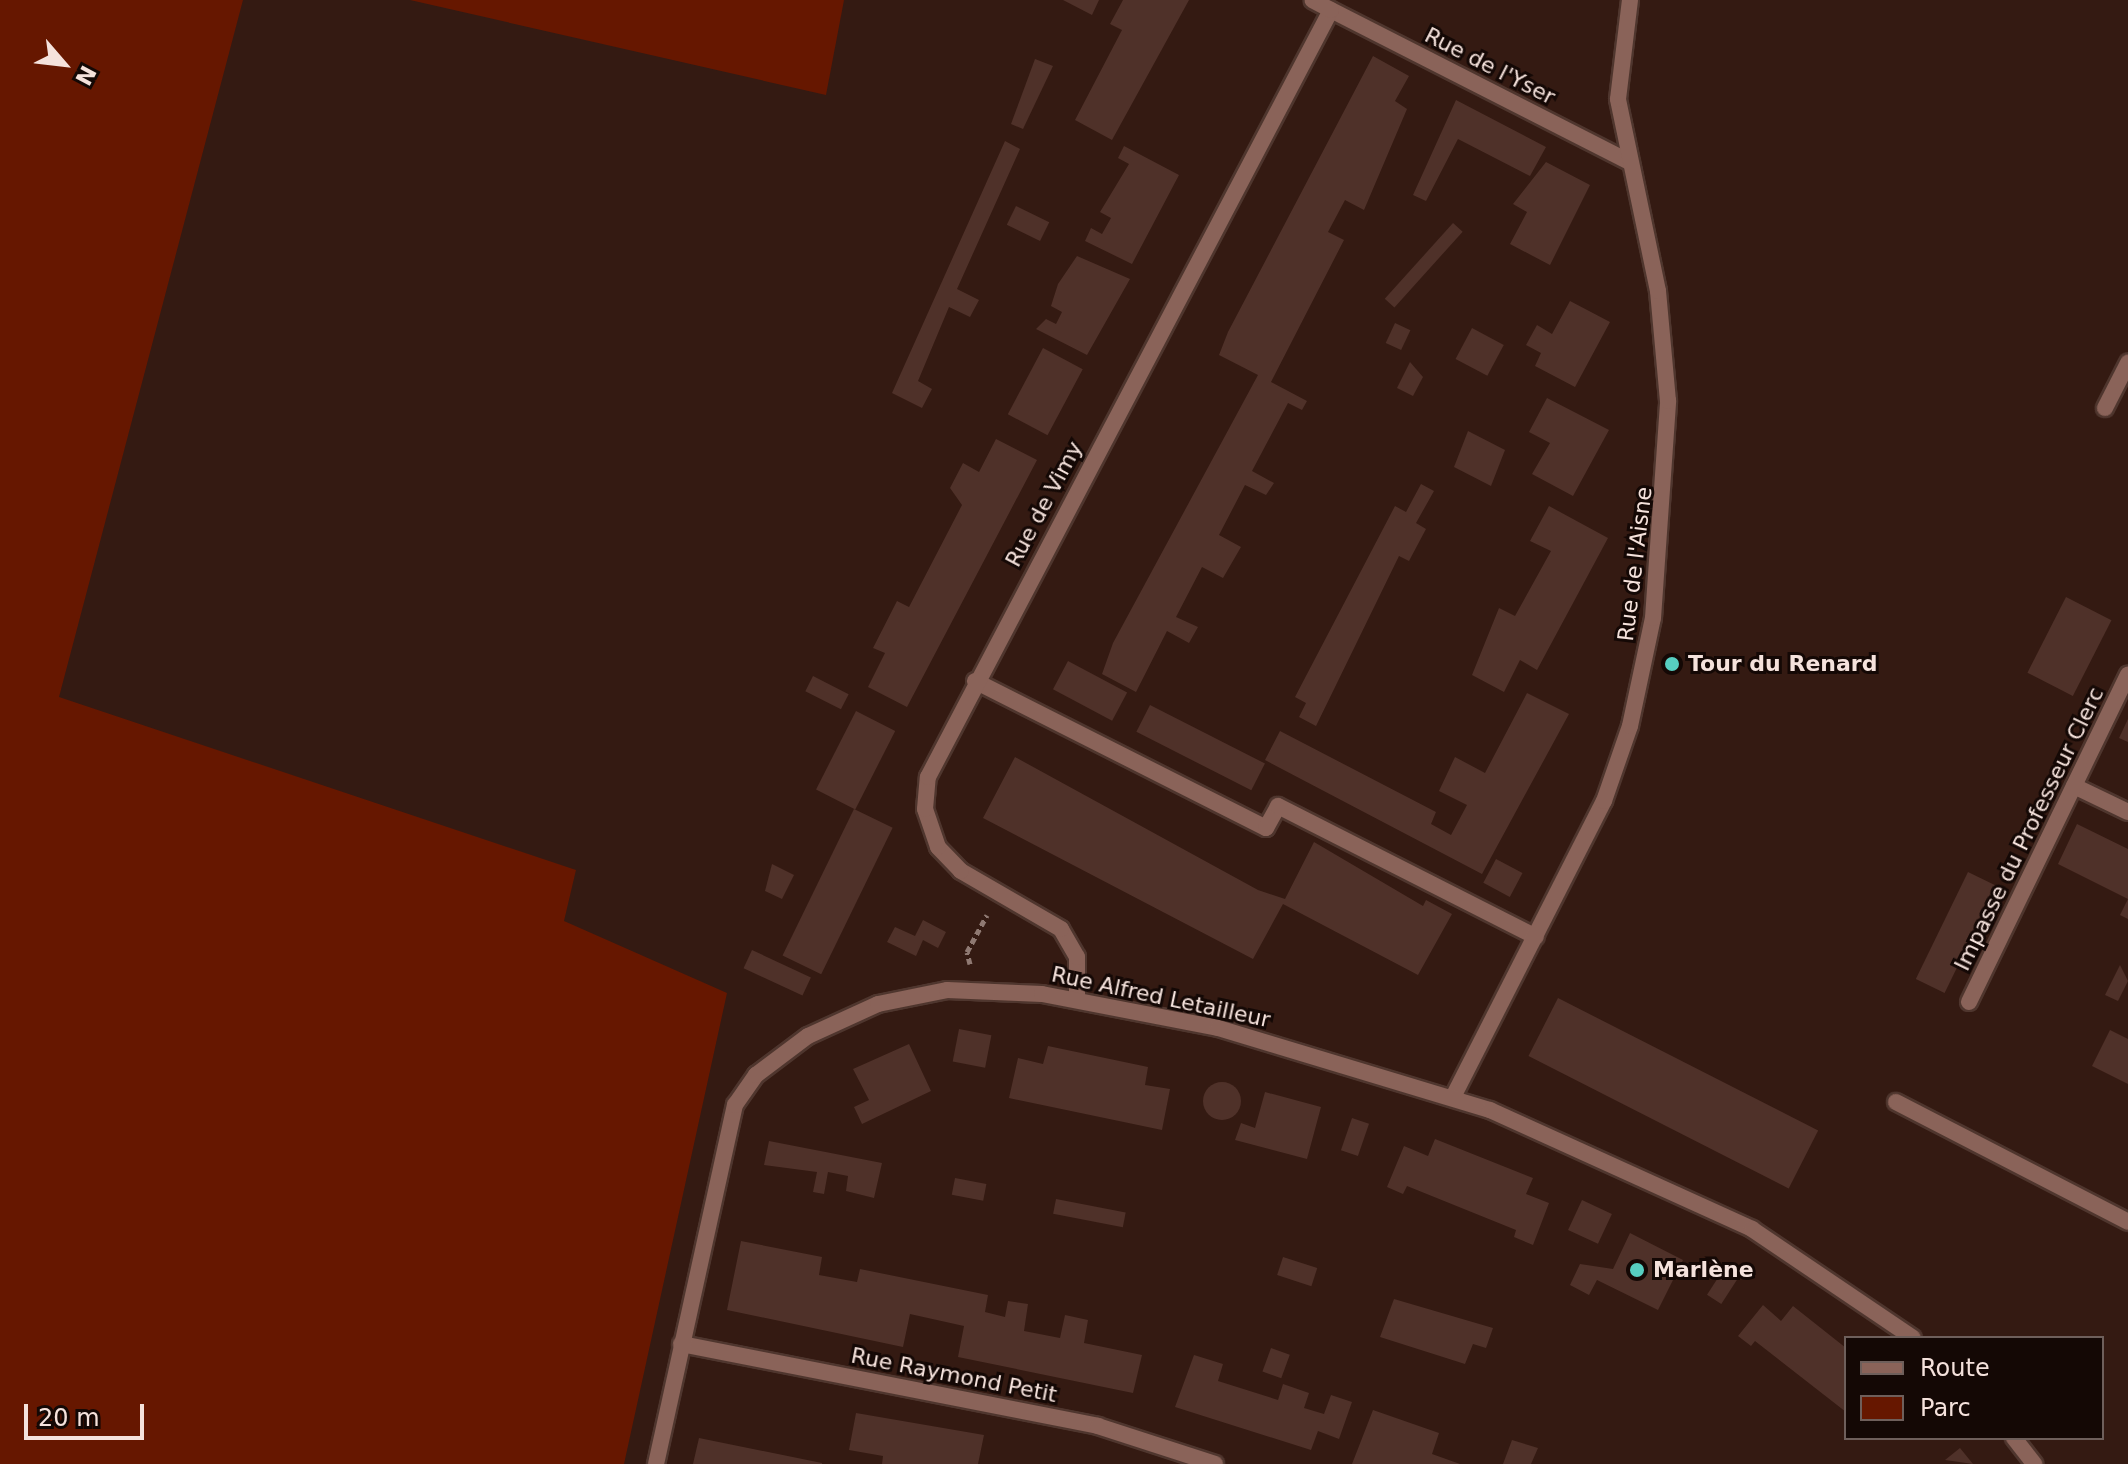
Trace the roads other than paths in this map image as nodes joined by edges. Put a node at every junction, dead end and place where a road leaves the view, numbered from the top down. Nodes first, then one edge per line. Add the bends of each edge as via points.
1 (1312, 0) edge
2 (1630, 0) edge
3 (1331, 10) junction
4 (1629, 162) junction
5 (2128, 363) edge
6 (2105, 408) dead end
7 (2128, 675) edge
8 (975, 681) junction
9 (2074, 786) junction
10 (2128, 812) edge
11 (1536, 937) junction
12 (1077, 1000) junction
13 (1969, 1002) dead end
14 (1453, 1097) junction
15 (1896, 1102) dead end
16 (2128, 1222) edge
17 (1910, 1336) edge
18 (681, 1344) junction
19 (2016, 1440) edge
20 (656, 1464) edge
21 (1215, 1464) edge
22 (2034, 1464) edge

1 - 3 street
2 - 4 street, Rue de l'Aisne via 1618,99
3 - 4 street, Rue de l'Yser
3 - 8 street, Rue de Vimy
4 - 11 street, Rue de l'Aisne via 1665,345 1669,460 1661,558 1623,752
5 - 6 street
7 - 9 street, Impasse du Professeur Clerc
8 - 11 street via 1266,828 1278,806
8 - 12 street, Rue de Vimy via 928,777 925,809 948,861 1061,929 1077,957
9 - 10 street
9 - 13 street, Impasse du Professeur Clerc
11 - 14 street, Rue de l'Aisne
12 - 14 street, Rue Alfred Letailleur via 1248,1035
12 - 18 street, Rue Alfred Letailleur via 975,989 902,998 808,1036 756,1075 729,1121
14 - 17 street, Rue Alfred Letailleur via 1608,1158 1752,1229
15 - 16 street
18 - 20 street, Rue Alfred Letailleur
18 - 21 street, Rue Raymond Petit via 1098,1426
19 - 22 street

